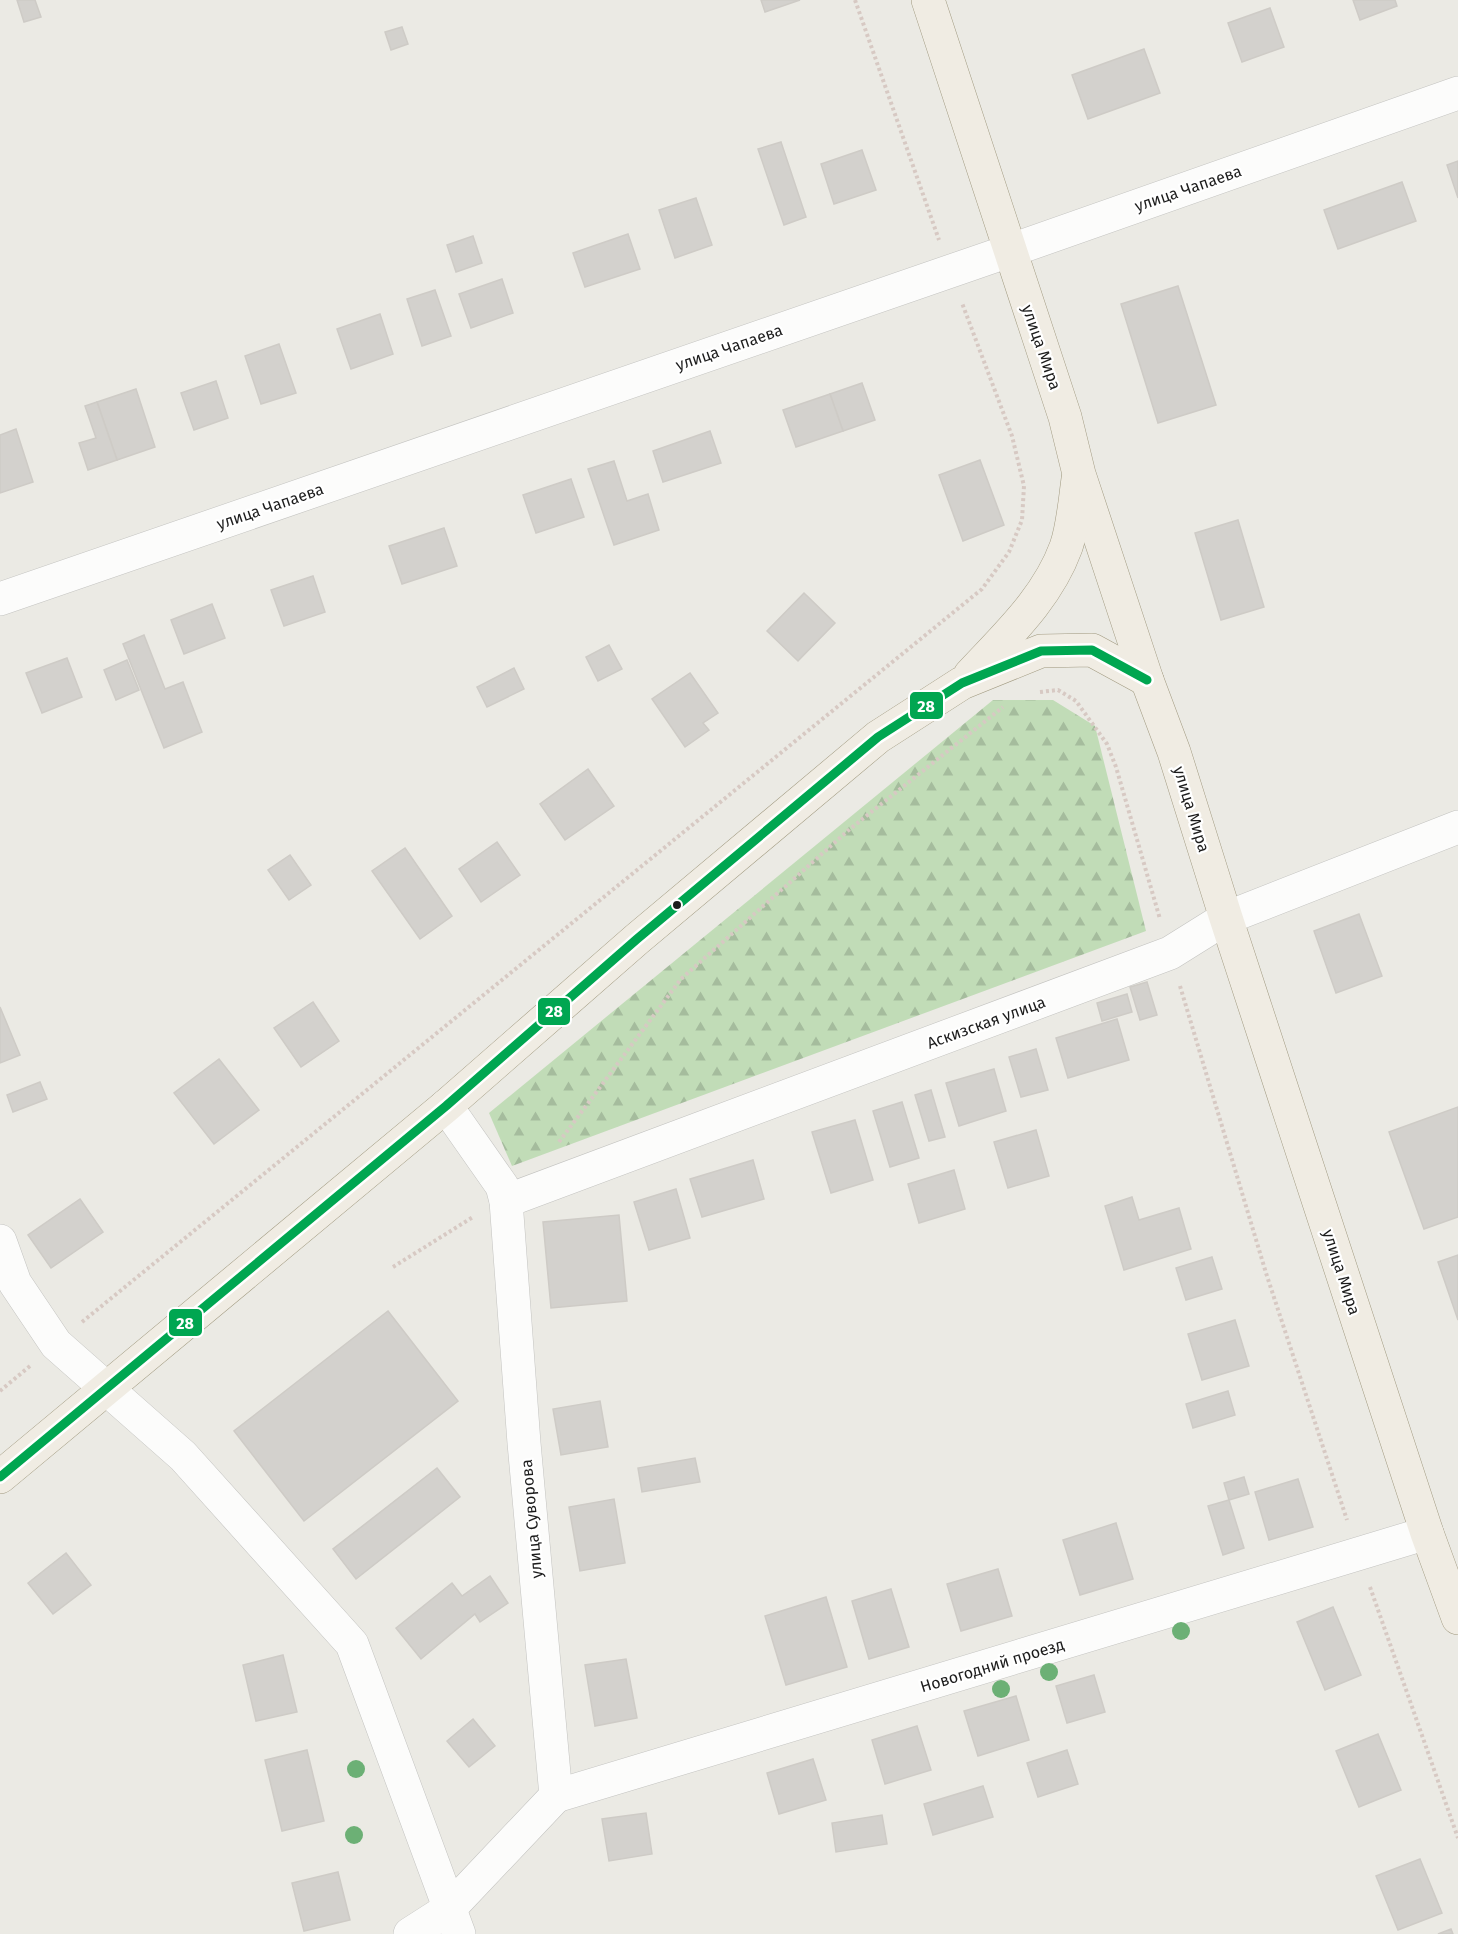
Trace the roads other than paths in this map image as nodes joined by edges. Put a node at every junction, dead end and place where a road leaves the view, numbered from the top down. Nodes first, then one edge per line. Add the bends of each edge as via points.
1 (928, 0) edge
2 (1458, 93) edge
3 (1009, 251) junction
4 (1079, 474) junction
5 (0, 599) edge
6 (1147, 680) junction
7 (962, 683) junction
8 (1458, 827) edge
9 (1226, 918) junction
10 (446, 1106) junction
11 (504, 1193) junction
12 (0, 1241) edge
13 (107, 1389) junction
14 (0, 1477) edge
15 (1427, 1533) junction
16 (1458, 1618) edge
17 (556, 1796) junction
18 (454, 1921) edge
19 (410, 1934) edge

1 - 3 main road, улица Мира
2 - 3 street, улица Чапаева
3 - 4 main road, улица Мира via 1065,417
3 - 5 street, улица Чапаева
4 - 6 main road, улица Мира
4 - 7 main road via 1067,545 1054,573 1031,609
6 - 7 main road via 1092,651 1041,651
6 - 9 main road, улица Мира
7 - 10 main road via 878,737
8 - 9 street, Аскизская улица
9 - 11 street, Аскизская улица via 1170,953
9 - 15 main road, улица Мира
10 - 11 street
10 - 13 main road
11 - 17 street, улица Суворова
12 - 13 street via 15,1284 56,1344
13 - 14 main road
13 - 18 street via 183,1456 352,1644
15 - 16 main road, улица Мира
15 - 17 street, Новогодний проезд
17 - 18 street
18 - 19 street

